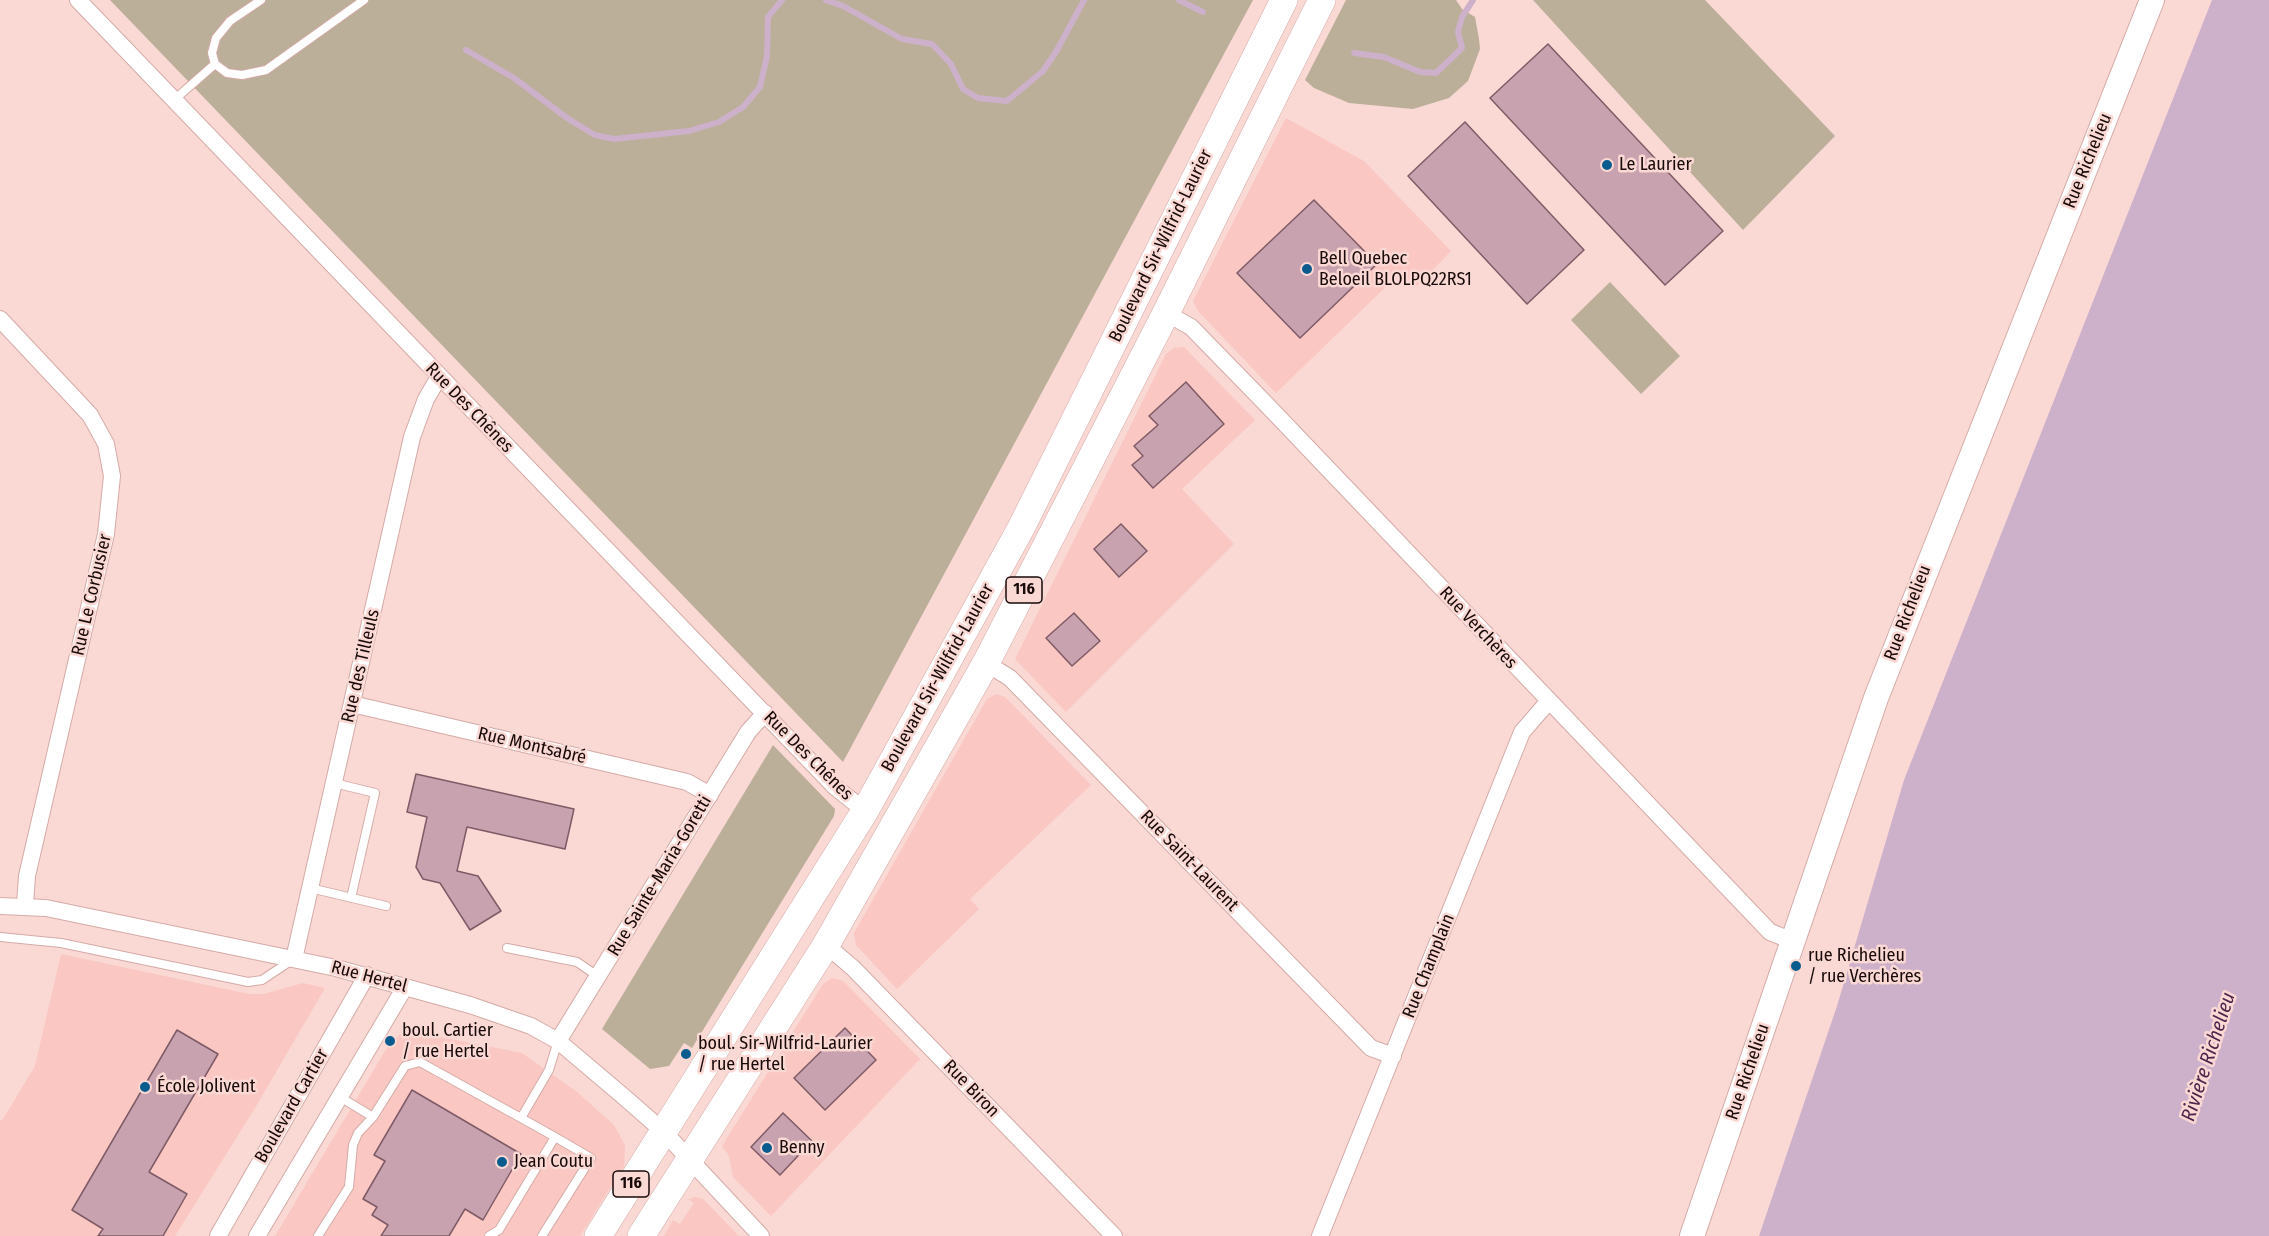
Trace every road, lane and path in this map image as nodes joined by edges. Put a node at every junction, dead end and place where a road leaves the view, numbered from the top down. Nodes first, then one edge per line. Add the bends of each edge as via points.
1 (78, 0) edge
2 (261, 0) edge
3 (364, 0) edge
4 (1284, 0) edge
5 (1322, 0) edge
6 (2152, 0) edge
7 (215, 64) junction
8 (174, 100) junction
9 (1166, 313) junction
10 (0, 319) edge
11 (439, 377) junction
12 (986, 663) junction
13 (1548, 702) junction
14 (352, 704) junction
15 (765, 713) junction
16 (334, 783) junction
17 (710, 795) junction
18 (865, 811) junction
19 (310, 888) junction
20 (351, 898) junction
21 (25, 905) junction
22 (0, 906) edge
23 (386, 906) dead end
24 (0, 937) edge
25 (1792, 941) junction
26 (826, 945) junction
27 (507, 948) dead end
28 (294, 959) junction
29 (367, 975) junction
30 (599, 977) junction
31 (405, 987) junction
32 (558, 1041) junction
33 (1393, 1056) junction
34 (340, 1097) junction
35 (373, 1117) junction
36 (521, 1118) junction
37 (664, 1132) junction
38 (555, 1137) junction
39 (689, 1159) junction
40 (218, 1236) edge
41 (258, 1236) edge
42 (318, 1236) edge
43 (489, 1236) edge
44 (542, 1236) edge
45 (598, 1236) edge
46 (641, 1236) edge
47 (761, 1236) edge
48 (1114, 1236) edge
49 (1320, 1236) edge
50 (1692, 1236) edge

1 - 8 street, Rue Des Chênes
2 - 7 lane via 230,21 216,38 212,53
3 - 7 lane via 266,70 242,75 227,73
4 - 18 main road, Boulevard Sir-Wilfrid-Laurier / 116 via 1021,528
5 - 9 main road, Boulevard Sir-Wilfrid-Laurier / 116
6 - 25 main road, Rue Richelieu via 1906,617
7 - 8 lane
8 - 11 street, Rue Des Chênes
9 - 12 main road, Boulevard Sir-Wilfrid-Laurier / 116
9 - 13 street, Rue Verchères via 1191,327
10 - 21 street, Rue Le Corbusier via 90,415 106,444 112,476 106,534 27,876
11 - 14 street, Rue des Tilleuls via 412,437
11 - 15 street, Rue Des Chênes
12 - 26 main road, Boulevard Sir-Wilfrid-Laurier / 116
12 - 33 street, Rue Saint-Laurent via 1010,678 1371,1048
13 - 25 street, Rue Verchères via 1770,932
13 - 33 street, Rue Champlain via 1522,732
14 - 16 street, Rue des Tilleuls
14 - 17 street, Rue Montsabré via 687,782
15 - 17 street, Rue Sainte-Maria-Goretti via 748,732
15 - 18 street, Rue Des Chênes via 835,788
16 - 19 street, Rue des Tilleuls
16 - 20 lane via 375,793
17 - 30 street, Rue Sainte-Maria-Goretti
18 - 37 main road, Boulevard Sir-Wilfrid-Laurier / 116
19 - 20 lane
19 - 28 street, Rue des Tilleuls
20 - 23 lane
21 - 22 street, Rue Hertel
21 - 28 street, Rue Hertel
24 - 28 lane via 61,943 248,982 262,980
25 - 50 main road, Rue Richelieu
26 - 39 main road, Boulevard Sir-Wilfrid-Laurier / 116
26 - 48 street, Rue Biron via 853,968
27 - 30 lane via 577,962
28 - 29 street, Rue Hertel
29 - 31 street, Rue Hertel
29 - 40 street, Boulevard Cartier
30 - 32 street, Rue Sainte-Maria-Goretti
31 - 32 street, Rue Hertel via 499,1014
31 - 34 street, Boulevard Cartier
32 - 36 lane via 549,1070
32 - 37 street, Rue Hertel
33 - 49 street, Rue Champlain
34 - 35 lane
34 - 41 street, Boulevard Cartier
35 - 36 lane via 405,1066 420,1062
35 - 42 lane via 358,1133 348,1187
36 - 38 lane
37 - 39 street, Rue Hertel
37 - 45 main road, Boulevard Sir-Wilfrid-Laurier / 116
38 - 43 lane via 499,1230
38 - 44 lane via 591,1158
39 - 46 main road, Boulevard Sir-Wilfrid-Laurier / 116
39 - 47 street, Rue Hertel

